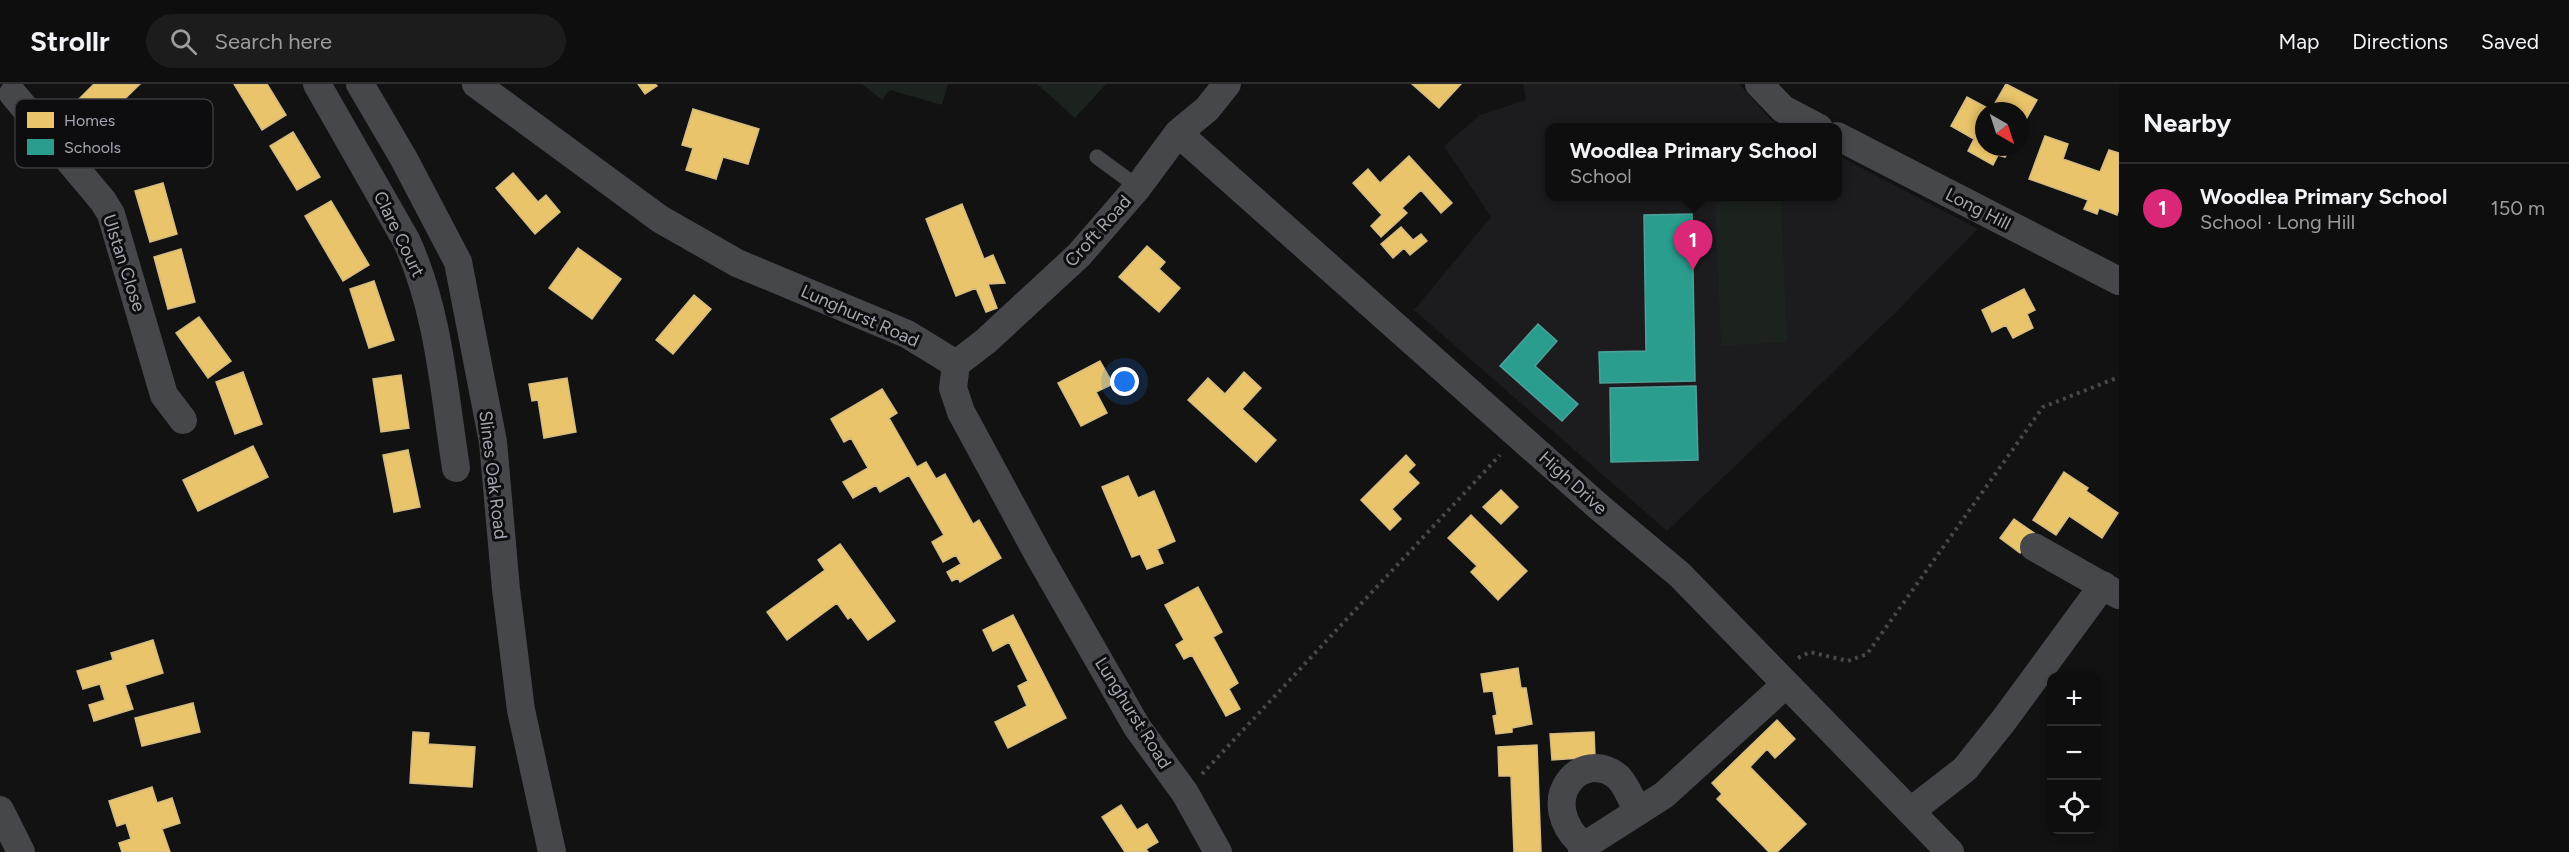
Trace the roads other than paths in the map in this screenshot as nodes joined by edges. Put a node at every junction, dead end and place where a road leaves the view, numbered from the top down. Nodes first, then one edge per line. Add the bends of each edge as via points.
1 (317, 84) edge
2 (360, 84) edge
3 (476, 84) edge
4 (1227, 84) edge
5 (1759, 84) edge
6 (1810, 123) edge
7 (1178, 133) junction
8 (1842, 139) edge
9 (1097, 156) dead end
10 (76, 168) edge
11 (1138, 187) junction
12 (2119, 281) edge
13 (956, 364) junction
14 (183, 420) dead end
15 (456, 468) dead end
16 (2034, 547) dead end
17 (2111, 590) edge
18 (1780, 677) junction
19 (0, 810) edge
20 (1637, 811) junction
21 (1911, 811) junction
22 (1583, 849) edge
23 (21, 852) edge
24 (552, 852) edge
25 (1218, 852) edge
26 (1950, 852) edge

1 - 15 street, Clare Court via 418,265 439,357
2 - 24 street, Slines Oak Road via 458,262 493,442 521,710
3 - 13 street, Lunghurst Road via 660,219 737,263 907,334
4 - 7 street, Croft Road via 1207,109
5 - 6 street via 1783,109
7 - 11 street, Croft Road
7 - 18 street, High Drive via 1680,575
8 - 12 street, Long Hill
9 - 11 lane
10 - 14 street, Ulstan Close via 104,201 117,228 164,395
11 - 13 street, Croft Road via 1079,255
13 - 25 street, Lunghurst Road via 954,388 961,412 1137,727 1185,793
16 - 17 street
17 - 21 street via 1965,769
18 - 20 street via 1664,795
18 - 21 street, High Drive
19 - 23 street
20 - 22 street
20 - 22 street via 1619,779 1608,771 1578,773 1562,792 1560,804 1571,834
21 - 26 street, High Drive

